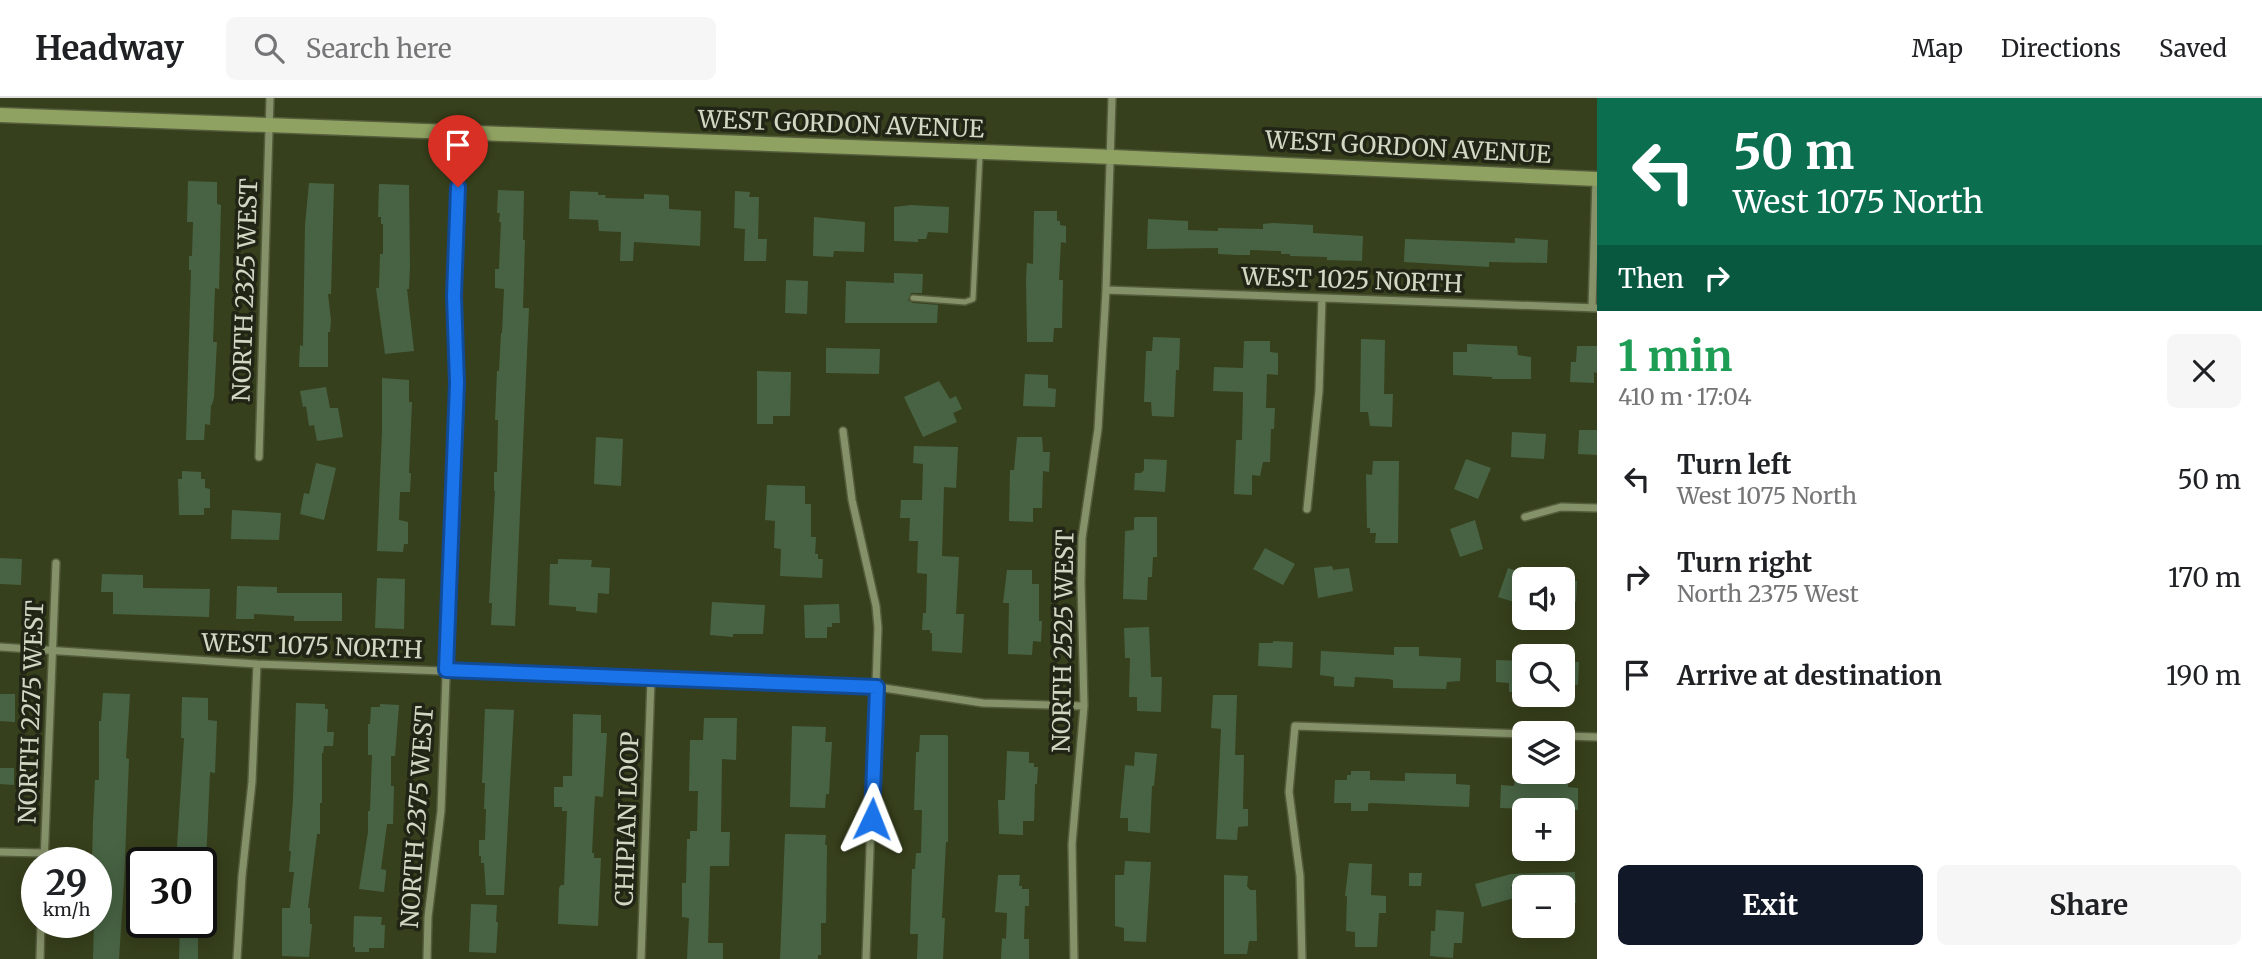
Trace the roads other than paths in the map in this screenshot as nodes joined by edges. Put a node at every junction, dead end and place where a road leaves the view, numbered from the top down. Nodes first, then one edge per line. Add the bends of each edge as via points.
1 (270, 98) edge
2 (1112, 98) edge
3 (0, 115) edge
4 (270, 125) junction
5 (460, 133) junction
6 (980, 152) junction
7 (1110, 157) junction
8 (1597, 179) edge
9 (1106, 290) junction
10 (913, 298) dead end
11 (1322, 298) junction
12 (1594, 308) edge
13 (843, 430) dead end
14 (260, 457) dead end
15 (1597, 508) edge
16 (1307, 509) dead end
17 (1525, 517) dead end
18 (56, 563) dead end
19 (0, 647) edge
20 (52, 651) junction
21 (257, 664) junction
22 (446, 670) junction
23 (651, 680) junction
24 (877, 687) junction
25 (1084, 706) junction
26 (1512, 734) edge
27 (1575, 736) edge
28 (1597, 737) edge
29 (44, 847) edge
30 (0, 852) edge
31 (21, 852) edge
32 (41, 938) edge
33 (40, 959) edge
34 (237, 959) edge
35 (427, 959) edge
36 (641, 959) edge
37 (866, 959) edge
38 (1074, 959) edge
39 (1302, 959) edge

1 - 4 street, NORTH 2325 WEST
2 - 7 street, NORTH 2525 WEST
3 - 4 main road, WEST GORDON AVENUE
4 - 5 main road, WEST GORDON AVENUE
4 - 14 street, NORTH 2325 WEST
5 - 6 main road, WEST GORDON AVENUE
5 - 22 street, NORTH 2375 WEST via 454,296 457,383
6 - 7 main road, WEST GORDON AVENUE
6 - 10 lane via 974,299
7 - 8 main road, WEST GORDON AVENUE
7 - 9 street, NORTH 2525 WEST
8 - 12 street
9 - 11 street, WEST 1025 NORTH
9 - 25 street, NORTH 2525 WEST via 1096,450 1082,538
11 - 12 street, WEST 1025 NORTH
11 - 16 street via 1319,391
13 - 24 street via 852,500 876,607
15 - 17 street via 1561,507
18 - 20 street, NORTH 2275 WEST
19 - 20 street, WEST 1075 NORTH
20 - 21 street, WEST 1075 NORTH
20 - 29 street, NORTH 2275 WEST
21 - 22 street, WEST 1075 NORTH
21 - 34 street
22 - 23 street, WEST 1075 NORTH
22 - 35 street, NORTH 2375 WEST via 442,811
23 - 24 street, WEST 1075 NORTH
23 - 36 street, CHIPIAN LOOP
24 - 25 street, WEST 1075 NORTH via 983,703
24 - 37 street
25 - 38 street, NORTH 2525 WEST via 1072,844
26 - 39 street via 1295,726 1289,792 1300,876
27 - 28 street
30 - 31 street
32 - 33 street

